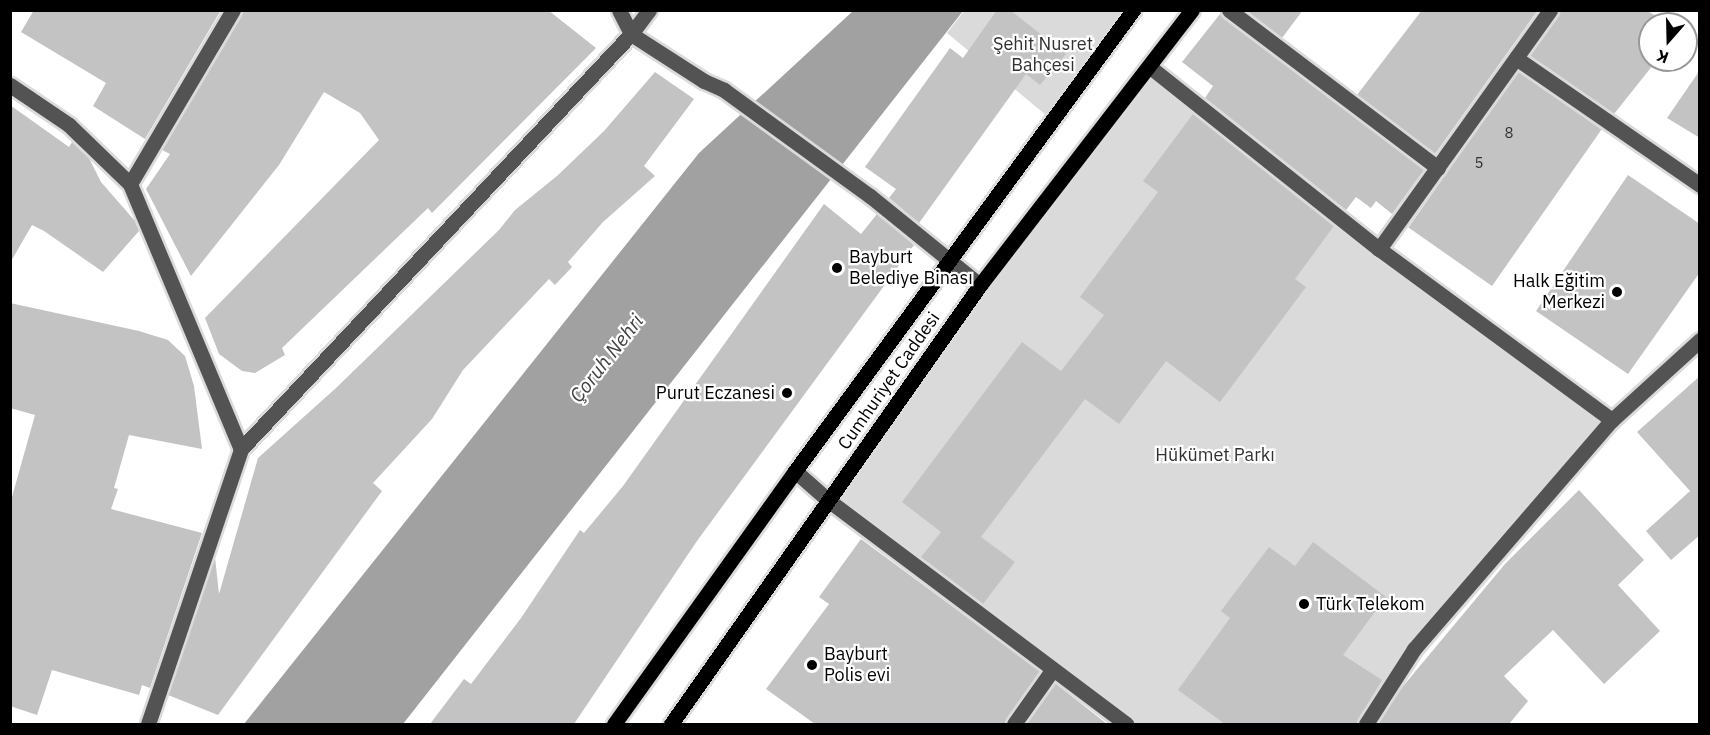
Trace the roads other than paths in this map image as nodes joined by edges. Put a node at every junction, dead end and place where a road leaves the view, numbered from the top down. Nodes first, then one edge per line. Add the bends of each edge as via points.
1 (233, 10) edge
2 (619, 10) edge
3 (649, 10) edge
4 (1133, 10) edge
5 (1192, 10) edge
6 (1228, 10) edge
7 (1550, 10) edge
8 (631, 34) junction
9 (1516, 58) junction
10 (1150, 68) junction
11 (10, 85) edge
12 (1438, 168) junction
13 (130, 184) junction
14 (1700, 185) edge
15 (1379, 249) junction
16 (951, 260) junction
17 (980, 285) junction
18 (1700, 340) edge
19 (1612, 420) junction
20 (242, 449) junction
21 (795, 471) junction
22 (828, 500) junction
23 (1053, 669) junction
24 (148, 724) edge
25 (614, 724) edge
26 (671, 724) edge
27 (1014, 724) edge
28 (1126, 724) edge
29 (1366, 724) edge

1 - 13 street
2 - 8 street
3 - 8 street
4 - 16 main road, Cumhuriyet Caddesi
5 - 10 main road, Cumhuriyet Caddesi
6 - 12 street
7 - 9 street
8 - 16 street via 724,90
8 - 20 street
9 - 12 street
9 - 14 street
10 - 15 street
10 - 17 main road, Cumhuriyet Caddesi
11 - 13 street via 69,126
12 - 15 street
13 - 20 street
15 - 19 street
16 - 17 street
16 - 21 main road, Cumhuriyet Caddesi
17 - 22 main road, Cumhuriyet Caddesi
18 - 19 street
19 - 29 street via 1414,649
20 - 24 street
21 - 22 street
21 - 25 main road, Cumhuriyet Caddesi
22 - 23 street
22 - 26 main road, Cumhuriyet Caddesi
23 - 27 street
23 - 28 street

